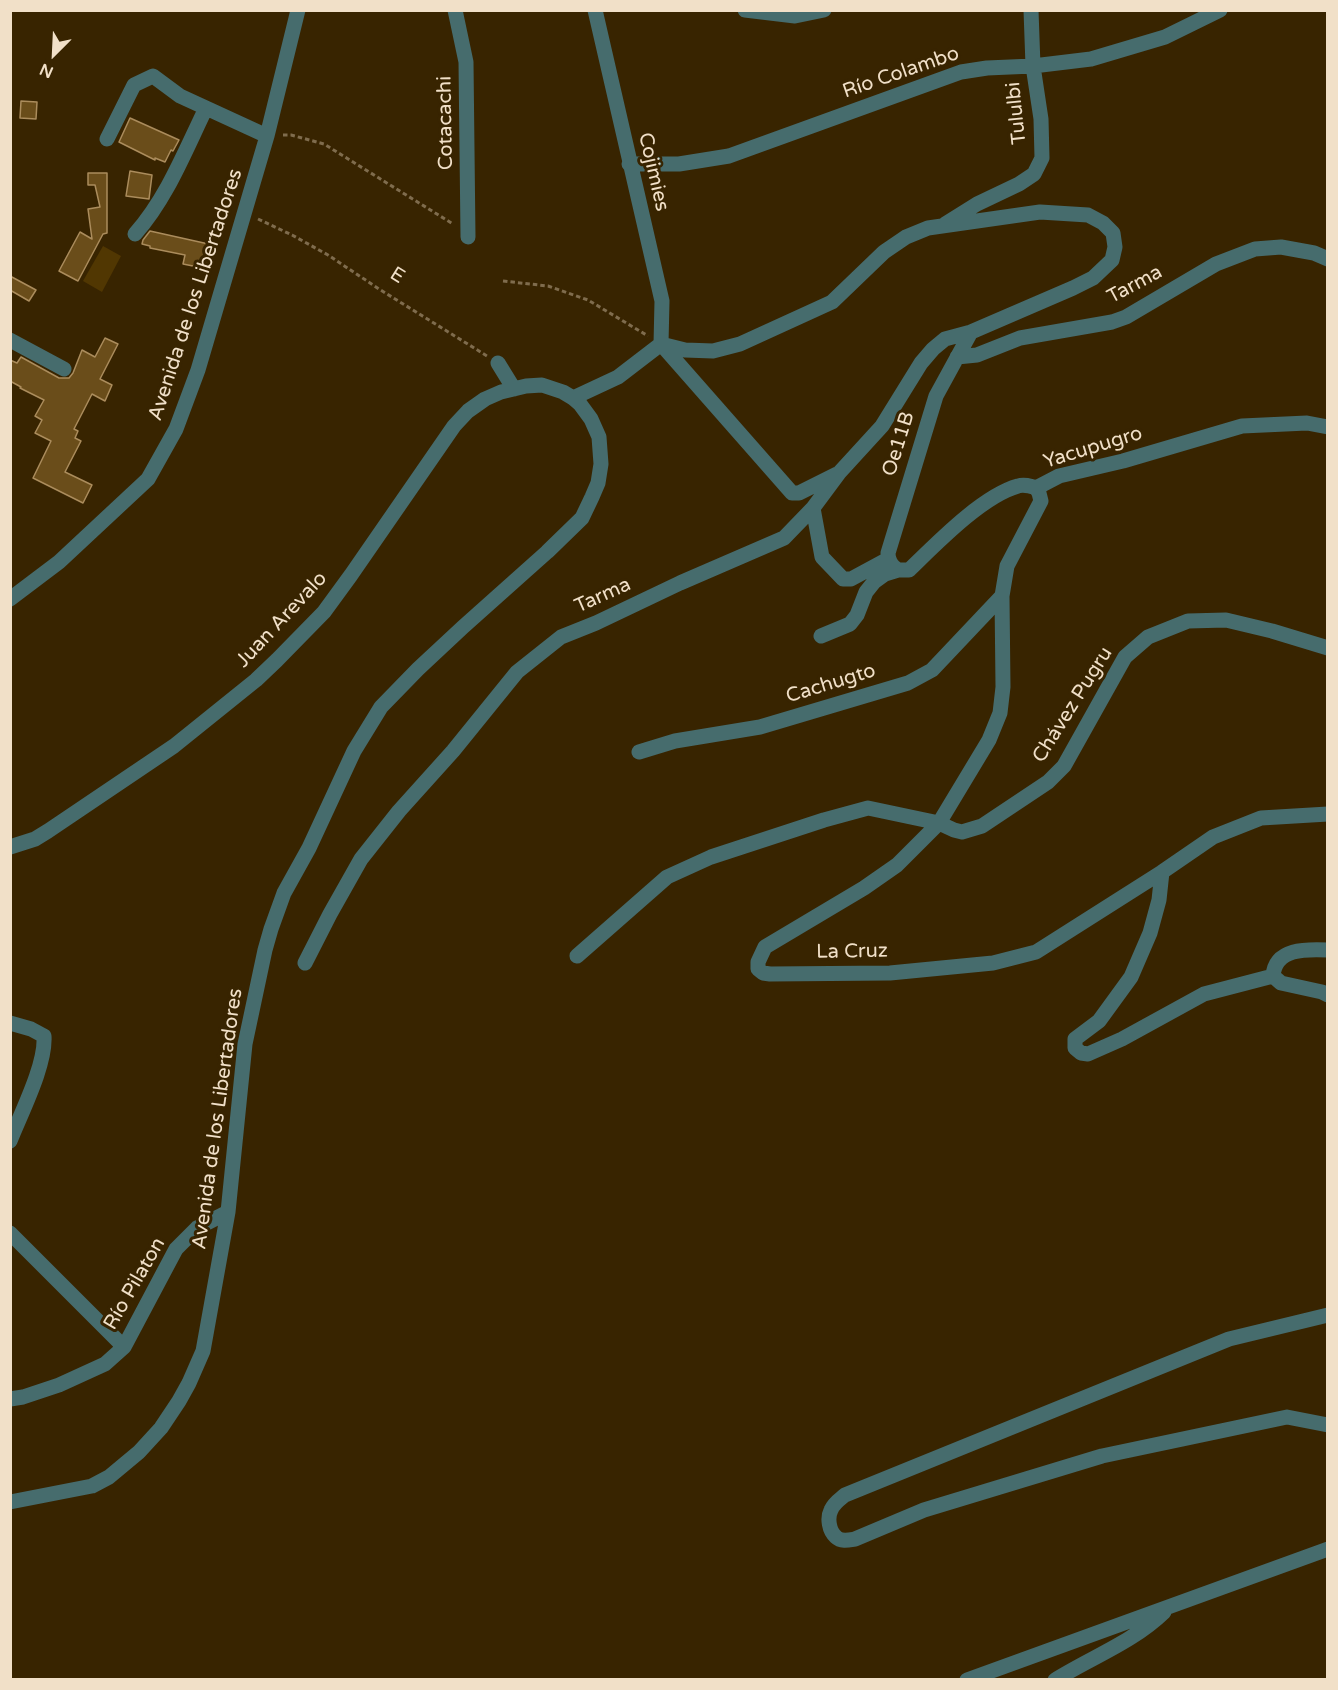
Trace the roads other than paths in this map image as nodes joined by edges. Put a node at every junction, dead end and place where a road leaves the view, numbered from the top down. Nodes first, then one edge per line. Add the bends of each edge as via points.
1 (298, 10) edge
2 (455, 10) edge
3 (596, 10) edge
4 (745, 10) edge
5 (824, 10) edge
6 (1031, 10) edge
7 (1220, 10) edge
8 (1033, 66) junction
9 (206, 108) junction
10 (267, 136) junction
11 (108, 139) dead end
12 (629, 164) junction
13 (940, 227) junction
14 (135, 234) dead end
15 (468, 237) dead end
16 (1328, 259) edge
17 (971, 332) junction
18 (10, 340) edge
19 (661, 344) junction
20 (957, 357) junction
21 (498, 363) road end
22 (64, 369) dead end
23 (514, 389) junction
24 (573, 398) junction
25 (1328, 427) edge
26 (839, 473) junction
27 (1036, 488) junction
28 (813, 508) junction
29 (893, 564) junction
30 (1002, 596) junction
31 (10, 599) edge
32 (821, 636) dead end
33 (1328, 648) edge
34 (639, 752) dead end
35 (1328, 814) edge
36 (939, 823) junction
37 (10, 847) edge
38 (1162, 872) junction
39 (1328, 950) edge
40 (577, 957) dead end
41 (305, 963) dead end
42 (1273, 976) junction
43 (1328, 995) edge
44 (10, 1023) edge
45 (10, 1142) edge
46 (228, 1212) junction
47 (10, 1233) edge
48 (1328, 1315) edge
49 (124, 1347) junction
50 (10, 1399) edge
51 (1328, 1425) edge
52 (10, 1502) edge
53 (1328, 1549) edge
54 (1166, 1608) junction
55 (967, 1680) edge
56 (1055, 1680) edge

1 - 10 street, Avenida de los Libertadores
2 - 15 street, Cotacachi via 466,63
3 - 12 street, Cojimies
4 - 5 street via 795,16
6 - 8 street, Tululbi
7 - 8 street, Río Colambo via 1165,37 1091,59
8 - 12 street, Río Colambo via 961,72 729,156 679,164
8 - 13 street, Tululbi via 1042,158 1034,174
9 - 10 street
9 - 11 street via 180,96 153,76 134,86
9 - 14 street via 176,172
10 - 31 street, Avenida de los Libertadores via 177,429 148,479 59,562
12 - 19 street, Cojimies via 662,301
13 - 17 street, Tarma via 1040,212 1088,215 1113,233 1112,260 1093,278
13 - 19 street via 906,237 884,252 832,302 740,344 713,351
16 - 20 street, Tarma via 1281,247 1255,249 1216,264 1126,317 1020,339 977,355
17 - 20 street, Oe11B
17 - 26 street, Tarma via 945,339 933,349 882,426
18 - 22 street
19 - 24 street via 618,377
19 - 26 street via 792,493
20 - 29 street, Oe11B via 936,396 888,553
21 - 23 street
23 - 24 street, Juan Arevalo via 542,386
23 - 37 street, Juan Arevalo via 484,399 459,418 324,612 256,680 174,746 65,820
24 - 46 street, Avenida de los Libertadores via 591,419 601,455 598,483 582,518 381,707 354,751 284,893 265,950 245,1044
25 - 27 street, Yacupugro via 1307,423 1242,426 1059,476
26 - 28 street, Tarma
27 - 29 street, Yacupugro via 1018,486 988,500 909,570
27 - 30 street via 1041,501 1007,566
28 - 29 street via 822,557 843,579
28 - 41 street, Tarma via 784,538 561,637 517,672 361,859
29 - 32 street via 866,592 850,624
30 - 34 street, Cachugto via 932,670 908,683 760,727 675,741
30 - 36 street via 1000,713 989,740
33 - 36 street, Chávez Pugru via 1226,620 1188,621 1148,637 1125,657 1064,766 1048,783 982,826 962,832
35 - 38 street via 1261,818 1213,837
36 - 38 street, La Cruz via 897,866 765,947 758,969 770,974 890,973 993,963 1036,952
36 - 40 street, Chávez Pugru via 867,808 711,857 667,877
38 - 42 street via 1150,933 1131,977 1099,1021 1075,1039 1075,1048 1088,1054 1204,994
39 - 42 street via 1290,952 1280,958
42 - 43 street via 1281,983
44 - 45 street via 44,1036 45,1047
46 - 49 street, Río Pilaton via 197,1228 176,1249
46 - 52 street, Avenida de los Libertadores via 203,1351 189,1383 161,1428 109,1478 92,1486
47 - 49 street
48 - 51 street via 1229,1339 845,1495 830,1511 831,1529 837,1538 855,1539 924,1510 1102,1456 1276,1419 1287,1417
49 - 50 street, Río Pilaton via 105,1364 59,1385
53 - 54 street
54 - 55 street
54 - 56 street via 1150,1625

